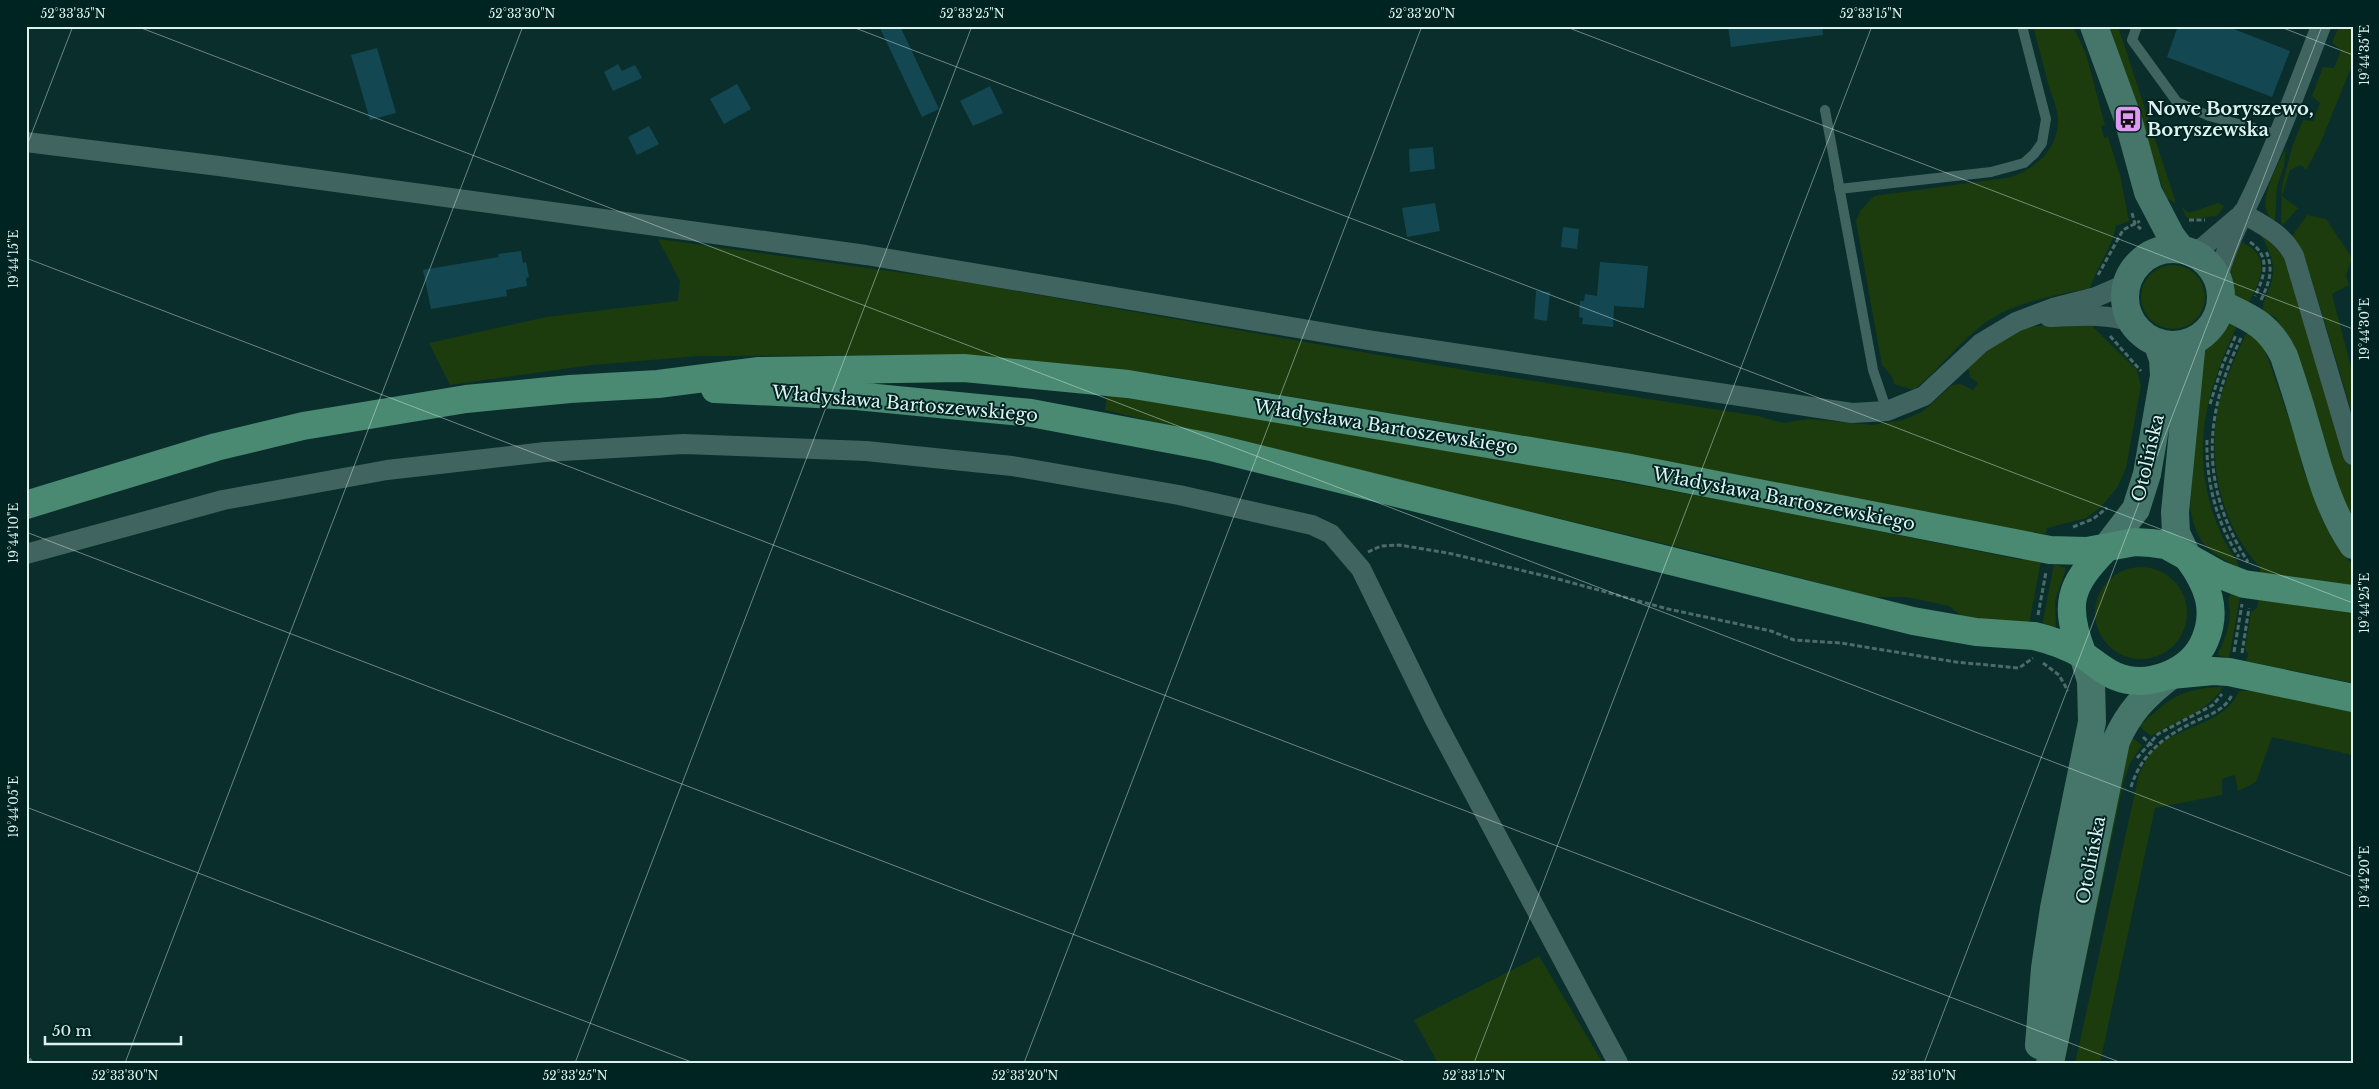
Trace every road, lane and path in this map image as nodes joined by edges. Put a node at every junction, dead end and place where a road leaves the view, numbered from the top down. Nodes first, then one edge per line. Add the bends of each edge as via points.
1 (2022, 26) edge
2 (2094, 26) edge
3 (2137, 26) edge
4 (2321, 26) edge
5 (1825, 110) dead end
6 (2279, 135) junction
7 (26, 142) edge
8 (1840, 189) junction
9 (2148, 192) junction
10 (2242, 213) junction
11 (2186, 251) junction
12 (2145, 257) junction
13 (2126, 284) junction
14 (2219, 291) junction
15 (2030, 317) junction
16 (2132, 322) junction
17 (2192, 341) junction
18 (2156, 342) junction
19 (658, 384) junction
20 (1887, 411) junction
21 (2353, 455) edge
22 (26, 505) edge
23 (2353, 545) edge
24 (2106, 548) junction
25 (26, 554) edge
26 (2188, 558) junction
27 (1354, 559) junction
28 (2353, 599) edge
29 (2083, 655) junction
30 (2033, 658) dead end
31 (2170, 676) junction
32 (2353, 698) edge
33 (26, 1052) edge
34 (32, 1063) edge
35 (1618, 1063) edge
36 (2038, 1063) edge
37 (2050, 1063) edge

1 - 8 lane via 2046,119 2042,143 2024,163 1991,172
2 - 9 main road via 2128,119
3 - 6 lane via 2132,40 2177,102 2209,116
4 - 6 street
5 - 8 lane
6 - 10 street
7 - 20 street via 866,255 1556,370 1852,413
8 - 20 lane via 1873,370
9 - 11 main road via 2171,236
9 - 12 main road
10 - 11 street via 2210,242
10 - 14 street
10 - 21 street via 2278,234 2294,256
11 - 12 main road via 2162,250
11 - 14 main road via 2207,263
12 - 13 main road
13 - 15 street via 2096,297
13 - 16 main road via 2124,297
14 - 17 main road via 2211,326
14 - 23 main road via 2277,342 2332,509
15 - 16 street via 2099,316
15 - 20 street via 1981,344 1924,396
16 - 18 main road
17 - 18 main road via 2174,345
17 - 26 main road, Otolińska via 2175,512 2176,534
18 - 24 main road, Otolińska via 2164,367 2163,388 2149,467 2136,509
19 - 22 main road, Władysława Bartoszewskiego via 466,399 312,425 216,447
19 - 24 main road, Władysława Bartoszewskiego via 758,371 964,368 1128,384 1625,467 2008,544 2070,552
19 - 29 main road, Władysława Bartoszewskiego via 931,403 1031,414 1128,430 1211,447 1913,620 1959,629 2034,636
24 - 26 main road via 2135,542 2151,543 2166,546
24 - 29 main road via 2082,575 2071,604 2076,638
25 - 27 street via 223,500 387,470 545,452 684,444 895,454 1056,473 1179,495 1312,525 1331,534
26 - 28 main road via 2244,584
26 - 31 main road via 2210,594 2210,630 2202,648 2190,662
27 - 30 path via 1381,546 1399,545 1558,579 1668,610 1771,631 1794,640 2019,668
27 - 35 street via 1370,585 1435,720
29 - 31 main road via 2117,677 2147,681
29 - 36 main road, Otolińska via 2091,681 2092,722 2054,908 2045,968
31 - 32 main road via 2229,672
31 - 37 main road, Otolińska via 2144,696 2116,741
33 - 34 path

